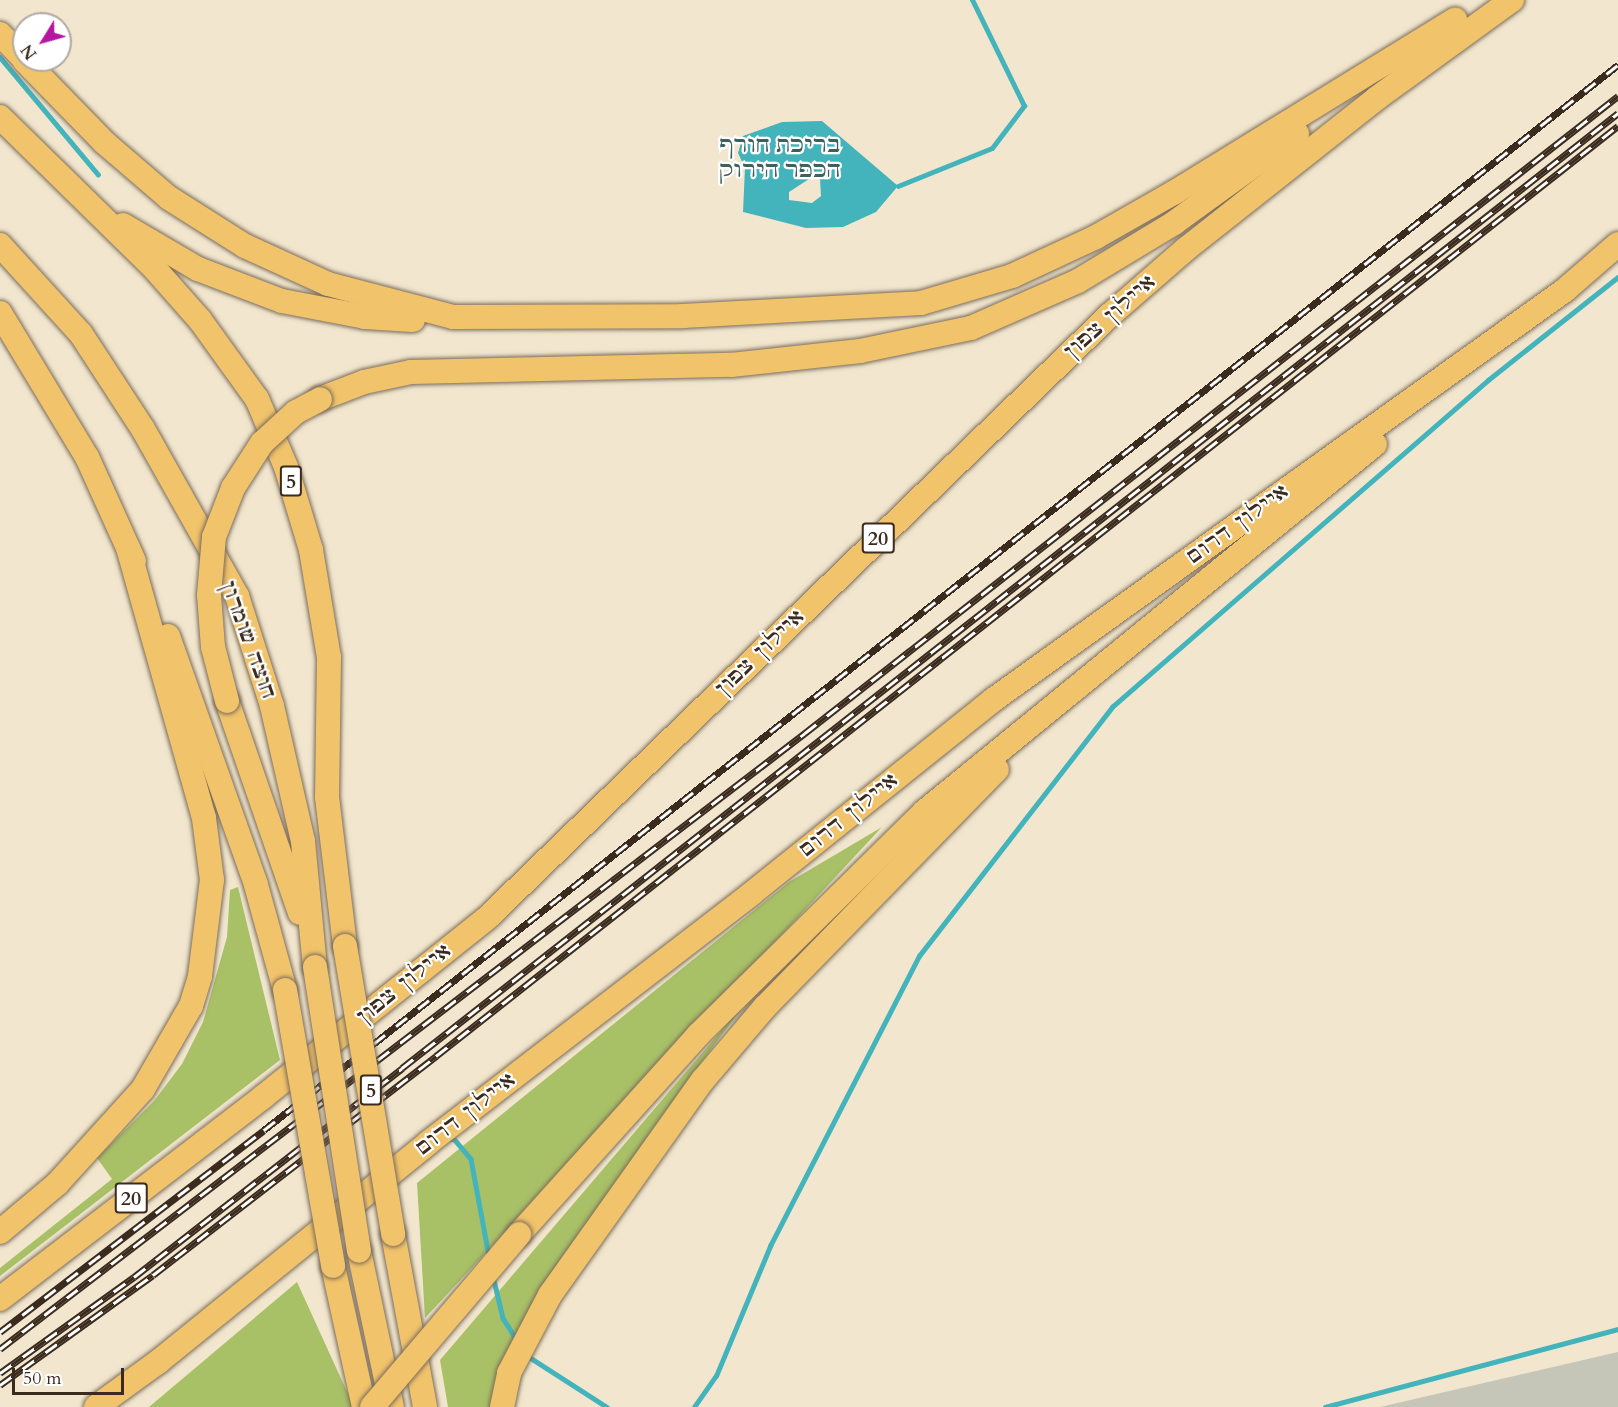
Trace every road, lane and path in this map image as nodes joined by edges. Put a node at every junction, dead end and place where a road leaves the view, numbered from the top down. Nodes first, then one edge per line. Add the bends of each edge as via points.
1 (1485, 0) edge
2 (1512, 0) edge
3 (1455, 20) junction
4 (0, 34) edge
5 (12, 47) edge
6 (36, 72) edge
7 (0, 117) edge
8 (88, 204) junction
9 (1618, 244) edge
10 (0, 245) edge
11 (1565, 290) junction
12 (0, 313) edge
13 (556, 318) junction
14 (128, 548) junction
15 (1071, 691) junction
16 (315, 963) junction
17 (0, 1232) edge
18 (0, 1299) edge
19 (96, 1407) edge
20 (364, 1407) edge
21 (372, 1407) edge
22 (392, 1407) edge
23 (425, 1407) edge
24 (502, 1407) edge

1 - 3 highway
2 - 18 highway, איילון צפון / 20 via 1377,98 1186,249 1110,315 487,918
3 - 13 highway via 1096,237 1012,276 967,291 921,303 872,308
3 - 16 highway, bridge via 1174,222 1078,281 971,328 860,351 731,364 411,372 364,382 296,412 262,443 233,488 214,537 209,595 212,637 227,701
4 - 5 highway
6 - 13 highway via 105,144 169,198 286,267 370,298 422,311 453,316
7 - 8 highway, 5
8 - 13 highway via 198,269 282,301 364,317 460,323
8 - 23 highway, 5, bridge via 155,268 200,320 257,399 286,467 311,550 329,657 327,796 345,946
9 - 11 highway, איילון דרום
10 - 16 highway, חוצה שומרון / 5 via 81,334 143,429 237,596 272,705 303,841
11 - 15 highway
11 - 19 highway, איילון דרום via 993,700 751,894 428,1143 158,1362
12 - 14 highway via 87,457
14 - 17 highway via 204,818 212,880 200,976 190,1006 144,1089 57,1184
14 - 20 highway, bridge via 185,679 270,927 285,990 333,1266
15 - 21 highway, bridge via 924,812 698,1035 519,1234
15 - 24 highway via 765,1007 718,1062 574,1256 530,1328 510,1372
16 - 22 highway, חוצה שומרון / 5, bridge via 359,1251

